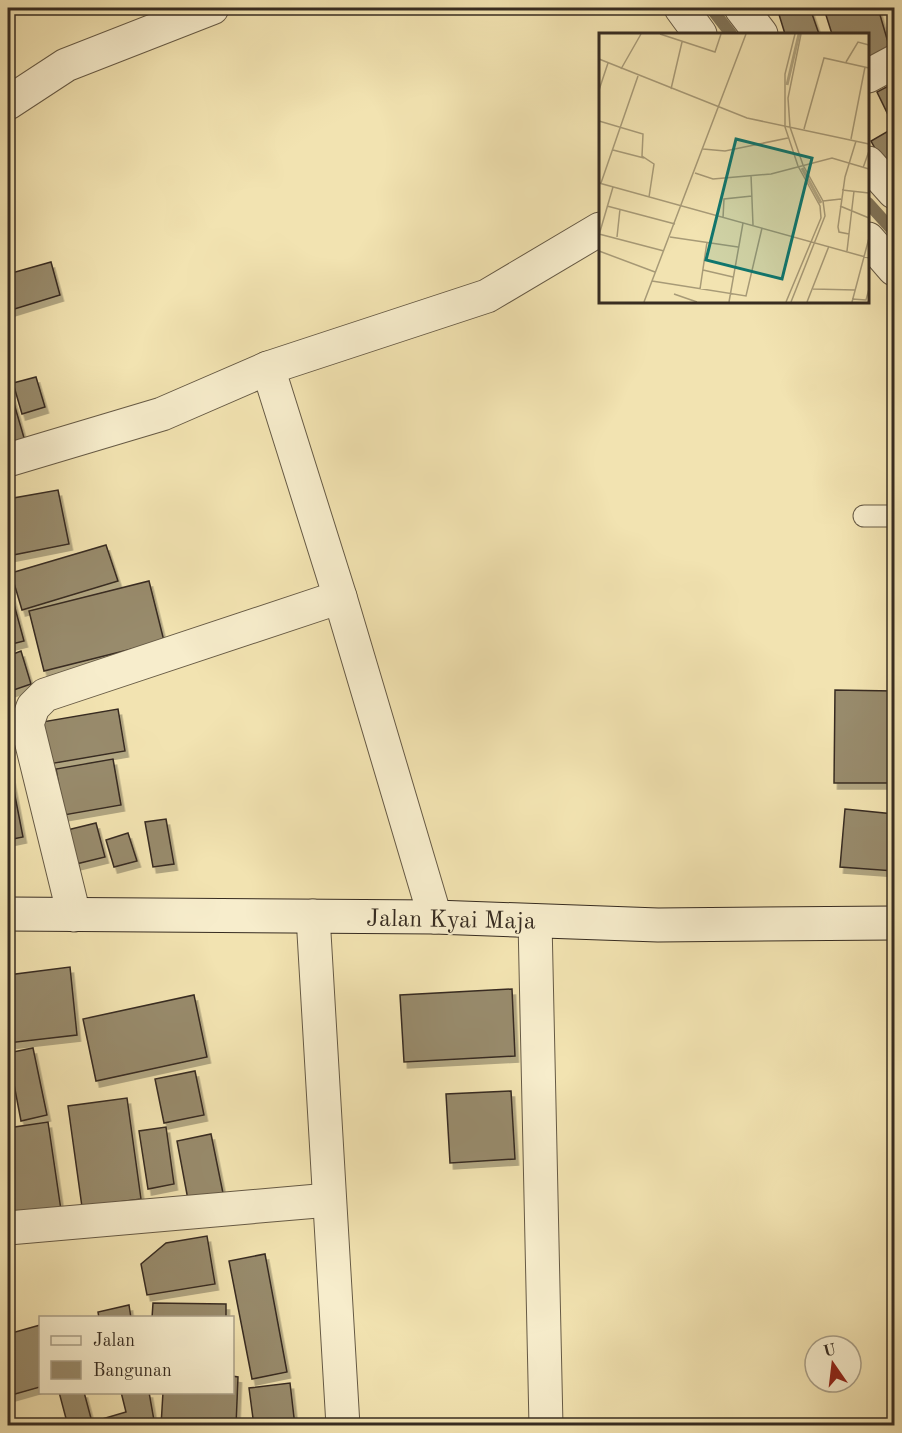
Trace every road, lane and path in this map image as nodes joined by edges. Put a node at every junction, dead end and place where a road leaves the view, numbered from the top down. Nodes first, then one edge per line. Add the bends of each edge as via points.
1 (212, 8) edge
2 (681, 8) edge
3 (741, 8) edge
4 (699, 33) edge
5 (760, 33) edge
6 (894, 62) edge
7 (869, 75) edge
8 (8, 103) edge
9 (869, 165) edge
10 (894, 192) edge
11 (599, 229) edge
12 (869, 241) edge
13 (894, 269) edge
14 (268, 368) junction
15 (8, 460) edge
16 (864, 516) dead end
17 (894, 516) edge
18 (340, 597) junction
19 (8, 914) edge
20 (74, 915) junction
21 (314, 916) junction
22 (435, 917) junction
23 (535, 921) junction
24 (894, 923) edge
25 (329, 1200) junction
26 (8, 1228) edge
27 (343, 1425) edge
28 (546, 1425) edge

1 - 8 street via 66,65
2 - 4 street
3 - 5 street
6 - 7 street
9 - 10 street
11 - 14 street via 487,296
12 - 13 street
14 - 15 street via 162,414
14 - 18 street
16 - 17 lane
18 - 20 street via 45,695 33,707 27,724
18 - 22 street
19 - 20 street, Jalan Kyai Maja
20 - 21 street, Jalan Kyai Maja
21 - 22 street, Jalan Kyai Maja
21 - 25 street
22 - 23 street, Jalan Kyai Maja
23 - 24 street, Jalan Kyai Maja via 658,925
23 - 28 street
25 - 26 street
25 - 27 street

